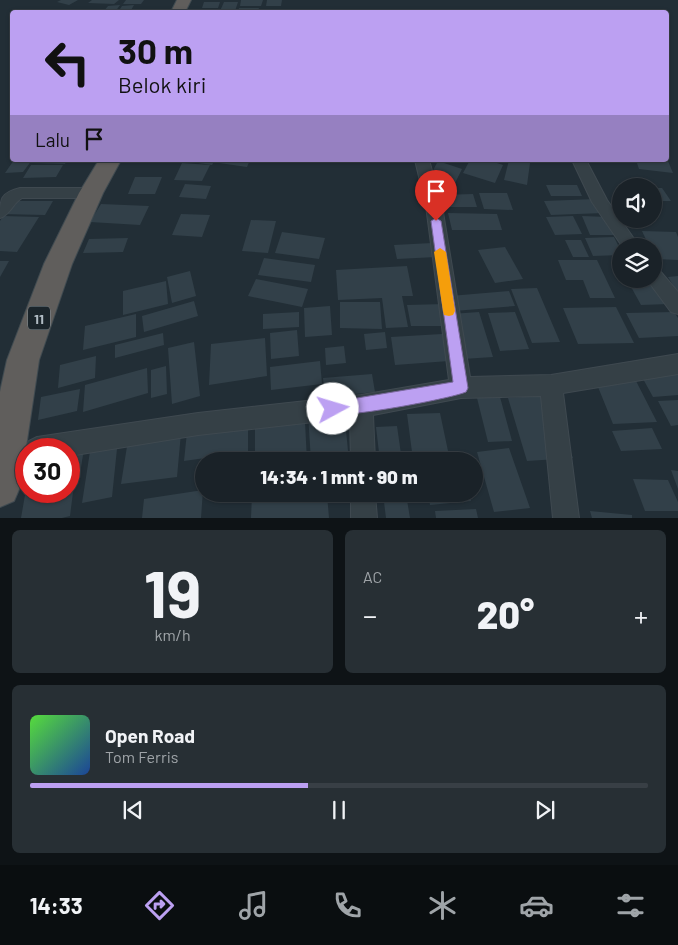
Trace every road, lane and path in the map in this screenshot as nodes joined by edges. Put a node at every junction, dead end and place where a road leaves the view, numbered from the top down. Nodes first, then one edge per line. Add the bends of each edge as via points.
1 (109, 162) edge
2 (423, 162) edge
3 (581, 162) edge
4 (92, 193) junction
5 (0, 212) edge
6 (625, 238) edge
7 (662, 286) edge
8 (678, 306) edge
9 (678, 364) edge
10 (551, 385) junction
11 (461, 388) junction
12 (361, 406) junction
13 (17, 438) edge
14 (80, 442) edge
15 (362, 452) edge
16 (15, 454) edge
17 (0, 487) edge
18 (363, 502) edge
19 (364, 518) edge
20 (566, 518) edge

1 - 4 highway, 11
2 - 11 street via 434,206
3 - 6 street via 600,202
4 - 5 street via 20,193 10,198
4 - 13 highway, 11 via 58,264 23,360
7 - 8 street
9 - 10 street
10 - 11 street
10 - 20 street
11 - 12 street
12 - 14 street via 198,424
12 - 15 street
16 - 17 highway, 11
18 - 19 street

